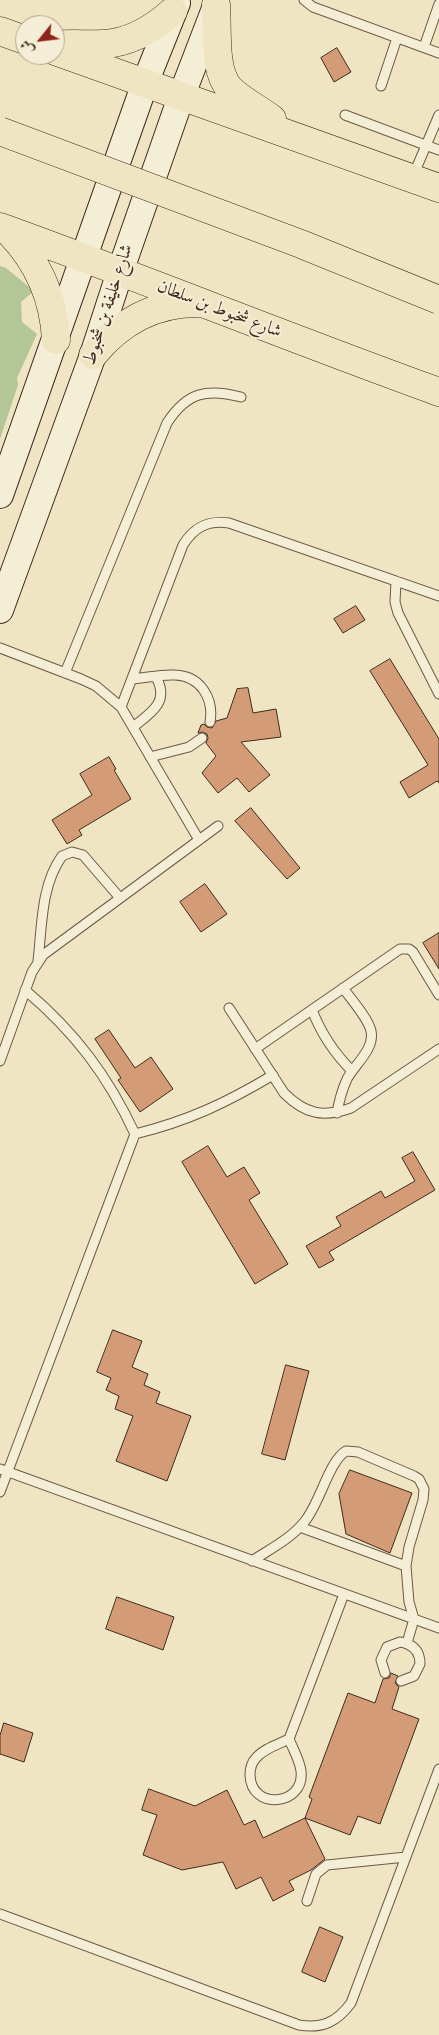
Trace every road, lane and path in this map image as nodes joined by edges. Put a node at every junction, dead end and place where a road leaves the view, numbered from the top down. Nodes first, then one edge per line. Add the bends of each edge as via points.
1 (304, 0) edge
2 (217, 3) edge
3 (439, 4) edge
4 (176, 6) edge
5 (436, 20) edge
6 (0, 31) edge
7 (15, 36) edge
8 (397, 38) junction
9 (65, 45) edge
10 (424, 47) junction
11 (439, 53) edge
12 (65, 54) edge
13 (145, 82) junction
14 (381, 86) dead end
15 (180, 97) junction
16 (345, 115) dead end
17 (439, 115) edge
18 (0, 130) edge
19 (309, 142) junction
20 (426, 145) junction
21 (439, 150) edge
22 (412, 178) junction
23 (439, 188) edge
24 (3, 228) edge
25 (84, 258) junction
26 (120, 272) junction
27 (439, 300) edge
28 (204, 303) junction
29 (56, 340) junction
30 (93, 355) junction
31 (439, 392) edge
32 (241, 397) dead end
33 (0, 495) edge
34 (396, 581) junction
35 (439, 596) edge
36 (0, 610) edge
37 (0, 648) edge
38 (66, 673) junction
39 (156, 677) junction
40 (132, 679) junction
41 (439, 694) edge
42 (121, 707) junction
43 (210, 722) dead end
44 (133, 727) junction
45 (202, 738) dead end
46 (150, 757) junction
47 (218, 826) dead end
48 (199, 840) junction
49 (120, 898) junction
50 (38, 961) junction
51 (343, 988) junction
52 (26, 990) junction
53 (439, 995) edge
54 (229, 1008) dead end
55 (312, 1010) junction
56 (255, 1049) junction
57 (439, 1049) edge
58 (0, 1061) edge
59 (352, 1071) junction
60 (273, 1075) junction
61 (337, 1113) junction
62 (135, 1134) junction
63 (4, 1470) edge
64 (0, 1492) edge
65 (300, 1527) junction
66 (252, 1561) junction
67 (406, 1566) junction
68 (344, 1594) junction
69 (414, 1619) junction
70 (439, 1628) edge
71 (406, 1643) junction
72 (385, 1673) dead end
73 (401, 1681) dead end
74 (289, 1739) junction
75 (439, 1769) edge
76 (406, 1858) junction
77 (306, 1901) dead end
78 (0, 1914) edge

1 - 8 lane via 313,7
2 - 15 main road, شارع خليفة بن شخبوط
2 - 19 main road via 218,63 225,83 295,137
3 - 5 lane
4 - 9 main road via 145,32 129,39 103,44
4 - 13 main road
5 - 10 lane
6 - 7 main road
8 - 10 lane
8 - 14 lane
10 - 11 lane
12 - 13 main road
13 - 15 main road
13 - 25 main road
15 - 19 main road
15 - 26 main road, شارع خليفة بن شخبوط
16 - 20 lane
17 - 20 lane
18 - 27 main road, bridge
19 - 22 main road
20 - 21 lane
20 - 22 lane
22 - 23 main road
24 - 25 main road, شارع شخبوط بن سلطان
24 - 29 main road via 27,252 43,279 52,309
25 - 26 main road, شارع شخبوط بن سلطان
25 - 29 main road
26 - 28 main road, شارع شخبوط بن سلطان
26 - 30 main road, شارع خليفة بن شخبوط
28 - 30 main road via 178,304 140,315 109,336
28 - 31 main road, شارع شخبوط بن سلطان
29 - 33 main road
30 - 36 main road, شارع خليفة بن شخبوط
32 - 38 lane via 207,392 184,402 171,417
34 - 35 lane
34 - 40 lane via 229,523 207,523 197,528 183,544
34 - 41 lane via 398,613
37 - 38 lane
38 - 42 lane via 96,686
39 - 40 lane
39 - 43 lane via 182,676 198,683 211,705
39 - 44 lane via 161,691 157,706
40 - 42 lane
42 - 44 lane
44 - 46 lane
45 - 46 lane via 189,747
46 - 48 lane
47 - 48 lane
48 - 49 lane
49 - 50 lane
49 - 50 lane via 83,855 72,852 62,856 44,901
50 - 52 lane
51 - 53 lane via 405,948 413,952
51 - 55 lane
51 - 59 lane via 371,1029 370,1044
52 - 58 lane
52 - 62 lane via 90,1055
54 - 56 lane
55 - 56 lane
55 - 59 lane via 332,1049
56 - 60 lane
57 - 61 lane via 351,1108
59 - 61 lane via 342,1091
60 - 61 lane via 294,1104 322,1114
60 - 62 lane via 214,1108 171,1125
62 - 63 lane
63 - 64 lane
63 - 66 lane
65 - 66 lane
65 - 67 lane
65 - 67 lane via 341,1454 358,1452 414,1476 422,1484 425,1495
66 - 68 lane
67 - 69 lane
68 - 69 lane
68 - 74 lane
69 - 70 lane
69 - 71 lane
71 - 72 lane via 387,1648 381,1660
71 - 73 lane via 418,1651 420,1664 414,1676
74 - 74 lane via 301,1769 300,1785 290,1797 266,1799 254,1789 251,1765 261,1753
75 - 76 lane
76 - 77 lane via 327,1866 316,1874
76 - 78 lane via 351,2003 339,2017 311,2027

